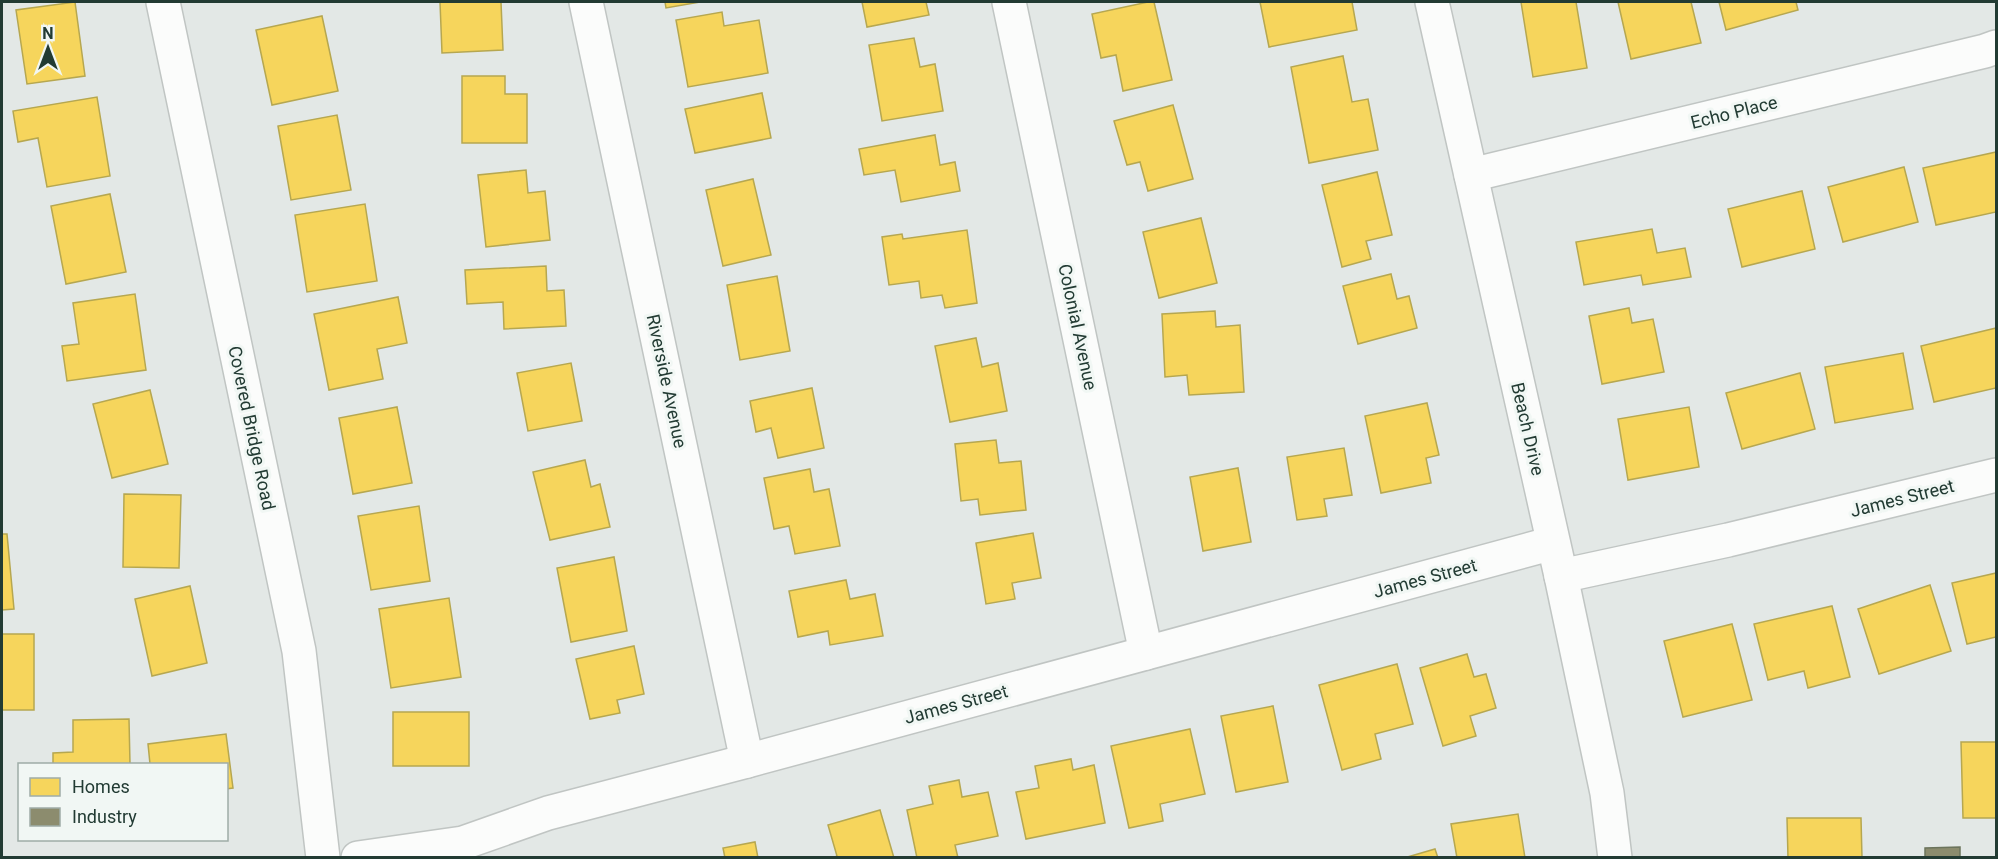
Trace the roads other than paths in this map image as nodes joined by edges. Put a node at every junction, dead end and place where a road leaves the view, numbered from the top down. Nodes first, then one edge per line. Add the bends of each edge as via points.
1 (163, 2) edge
2 (586, 2) edge
3 (1009, 2) edge
4 (1432, 2) edge
5 (1996, 47) edge
6 (1472, 175) junction
7 (1996, 475) edge
8 (1553, 543) junction
9 (1561, 576) junction
10 (1146, 653) junction
11 (747, 761) junction
12 (323, 858) edge
13 (358, 858) edge
14 (1615, 858) edge

1 - 12 street, Covered Bridge Road via 299,651
2 - 11 street, Riverside Avenue
3 - 10 street, Colonial Avenue
4 - 6 street, Beach Drive
5 - 6 street, Echo Place
6 - 8 street, Beach Drive
7 - 9 street, James Street
8 - 9 street, Beach Drive
8 - 10 street, James Street
9 - 14 street, Beach Drive via 1607,793
10 - 11 street, James Street
11 - 13 street, James Street via 548,813 463,843

